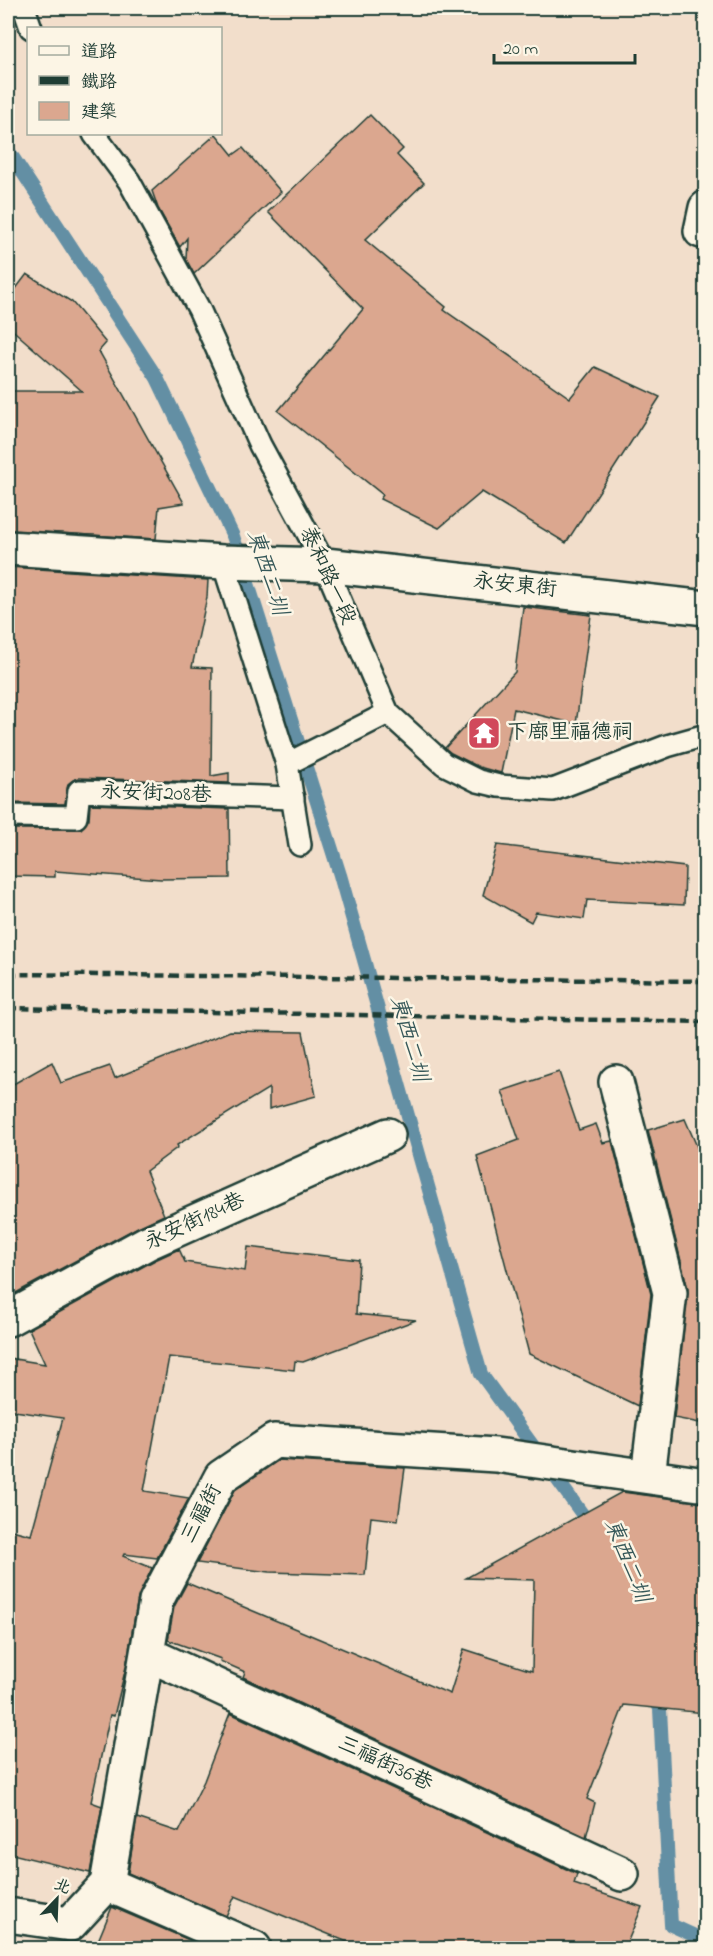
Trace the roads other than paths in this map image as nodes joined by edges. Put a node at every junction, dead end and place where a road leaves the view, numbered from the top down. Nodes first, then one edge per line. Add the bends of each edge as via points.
1 (24, 8) edge
2 (31, 27) edge
3 (95, 135) edge
4 (8, 548) edge
5 (223, 562) junction
6 (325, 565) junction
7 (705, 608) edge
8 (388, 713) junction
9 (705, 735) edge
10 (287, 764) junction
11 (292, 798) junction
12 (8, 816) edge
13 (300, 845) dead end
14 (616, 1082) dead end
15 (388, 1135) dead end
16 (8, 1319) edge
17 (648, 1476) junction
18 (705, 1485) edge
19 (148, 1654) junction
20 (622, 1874) dead end
21 (108, 1884) junction
22 (8, 1915) edge
23 (69, 1936) edge
24 (254, 1948) edge

1 - 2 lane
3 - 6 lane, 泰和路一段 via 129,181 199,309 260,445
4 - 5 street
5 - 6 street, 永安東街
5 - 10 lane
6 - 7 street, 永安東街
6 - 8 lane, 泰和路一段
8 - 9 lane, 泰和路一段 via 444,764 478,781 553,790
8 - 10 lane
10 - 11 lane
11 - 12 lane, 永安街208巷 via 79,791 76,818
11 - 13 lane
14 - 17 street via 670,1293
15 - 16 street, 永安街184巷 via 147,1243
17 - 18 street, 三福街
17 - 19 street, 三福街 via 496,1455 274,1441 221,1477 156,1601
19 - 20 street, 三福街36巷
19 - 21 street, 三福街
21 - 23 street
21 - 24 street
22 - 23 street

